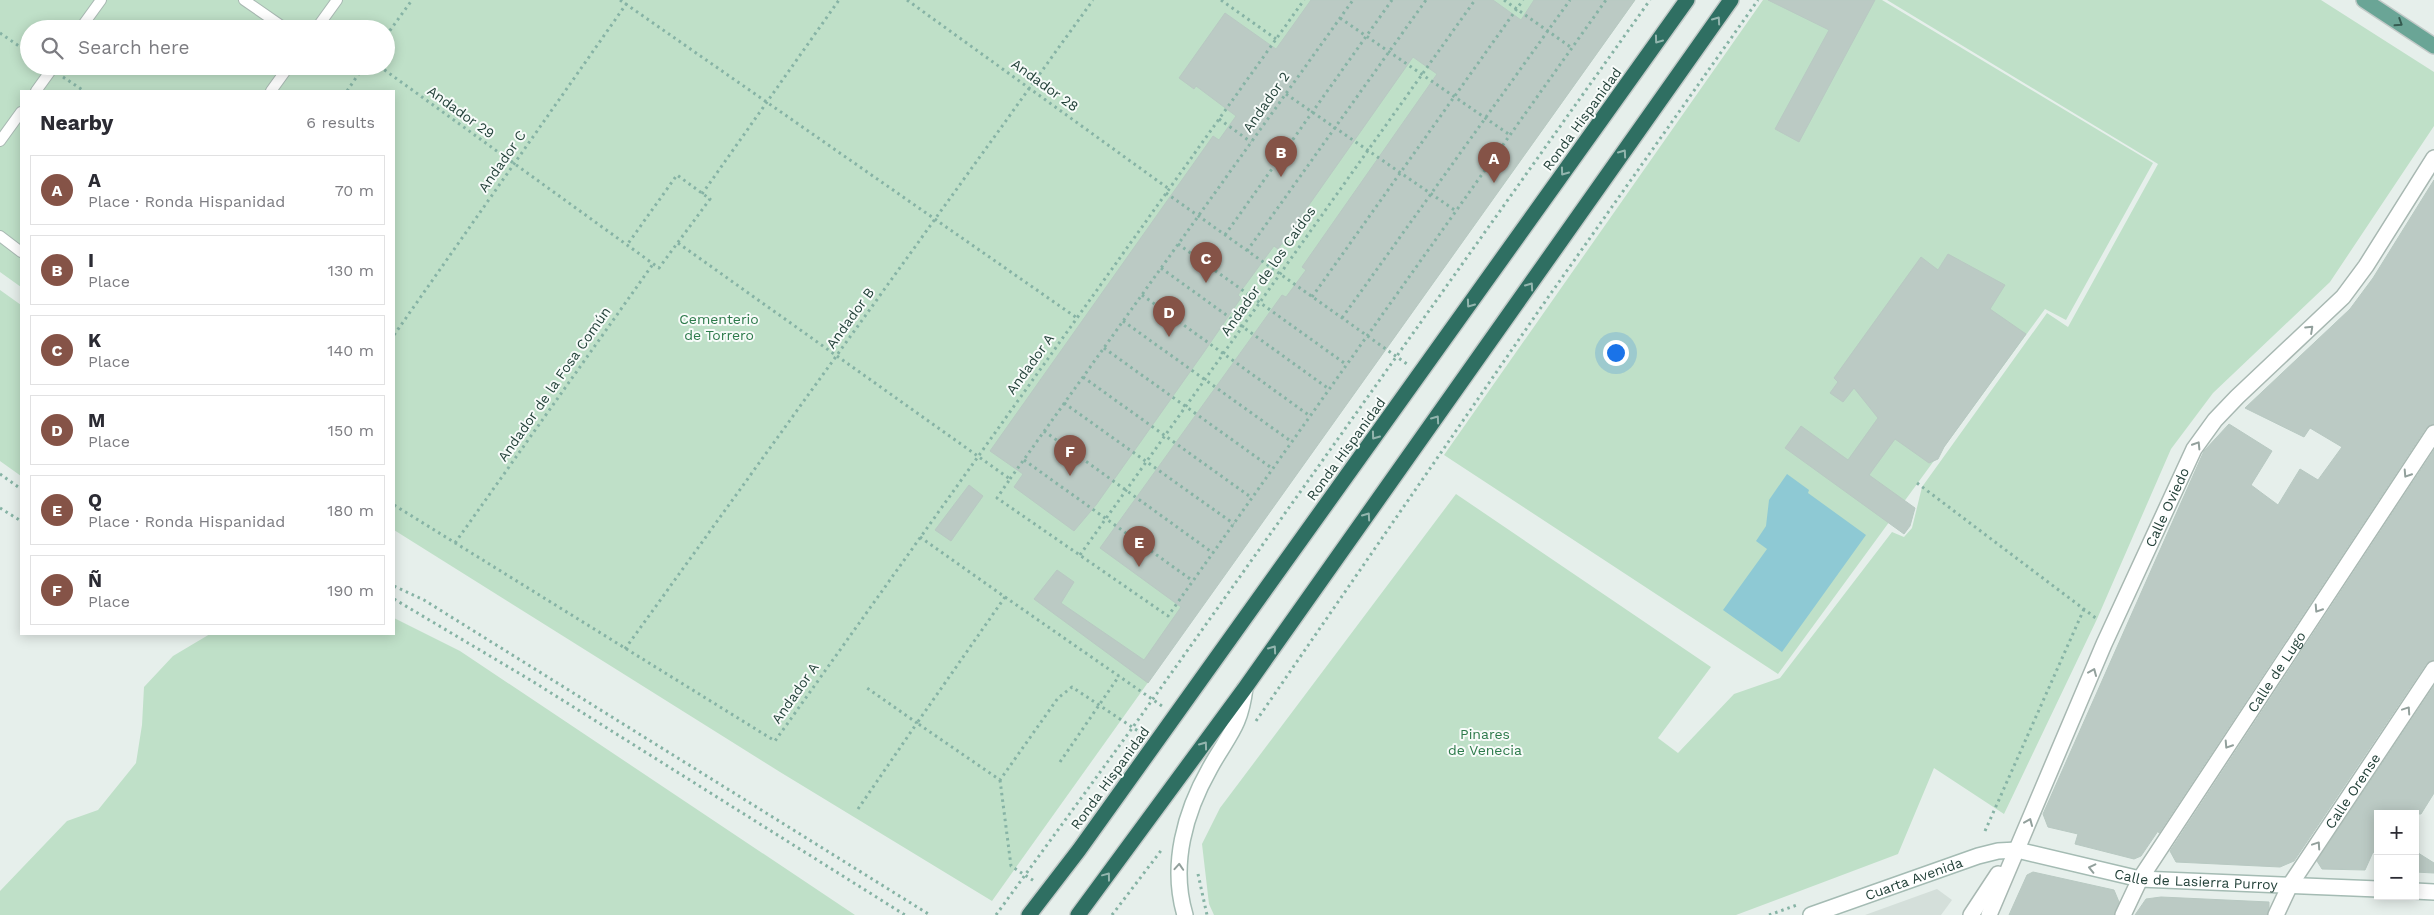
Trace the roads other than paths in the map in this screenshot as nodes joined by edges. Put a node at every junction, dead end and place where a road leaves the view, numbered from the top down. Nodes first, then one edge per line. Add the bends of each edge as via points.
1 (101, 0) edge
2 (244, 0) edge
3 (337, 0) edge
4 (1687, 0) edge
5 (1731, 0) edge
6 (2364, 0) edge
7 (87, 20) edge
8 (273, 20) edge
9 (323, 20) edge
10 (2434, 46) edge
11 (48, 75) edge
12 (283, 75) edge
13 (37, 90) edge
14 (272, 90) edge
15 (20, 113) edge
16 (0, 141) edge
17 (2434, 158) edge
18 (0, 236) edge
19 (20, 251) edge
20 (2434, 433) edge
21 (2434, 669) edge
22 (1245, 688) junction
23 (2017, 850) junction
24 (1998, 874) dead end
25 (2140, 879) junction
26 (2290, 885) junction
27 (2374, 889) edge
28 (2419, 891) edge
29 (2434, 892) edge
30 (1030, 915) edge
31 (1078, 915) edge
32 (1185, 915) edge
33 (1811, 915) edge
34 (1971, 915) edge
35 (1989, 915) edge
36 (2122, 915) edge
37 (2276, 915) edge

1 - 7 lane
2 - 8 lane
3 - 9 lane
4 -> 30 highway, Ronda Hispanidad
22 -> 5 highway
6 -> 10 main road
11 - 13 lane
12 - 14 lane
15 - 16 lane
23 -> 17 street, Calle Oviedo via 2111,630 2184,470 2204,434 2237,397 2343,297
18 - 19 lane
20 -> 25 street, Calle de Lugo
26 -> 21 street, Calle Orense
31 -> 22 highway
32 -> 22 street via 1178,876 1184,830 1202,781 1239,720
25 -> 23 street, Calle de Lasierra Purroy
23 - 33 street, Cuarta Avenida via 1978,856
23 - 35 street, Calle Oviedo
24 - 34 street
25 - 26 street, Calle de Lasierra Purroy
25 - 36 street, Calle de Lugo
26 - 27 street, Calle de Lasierra Purroy
26 - 37 street, Calle Orense
28 - 29 street

